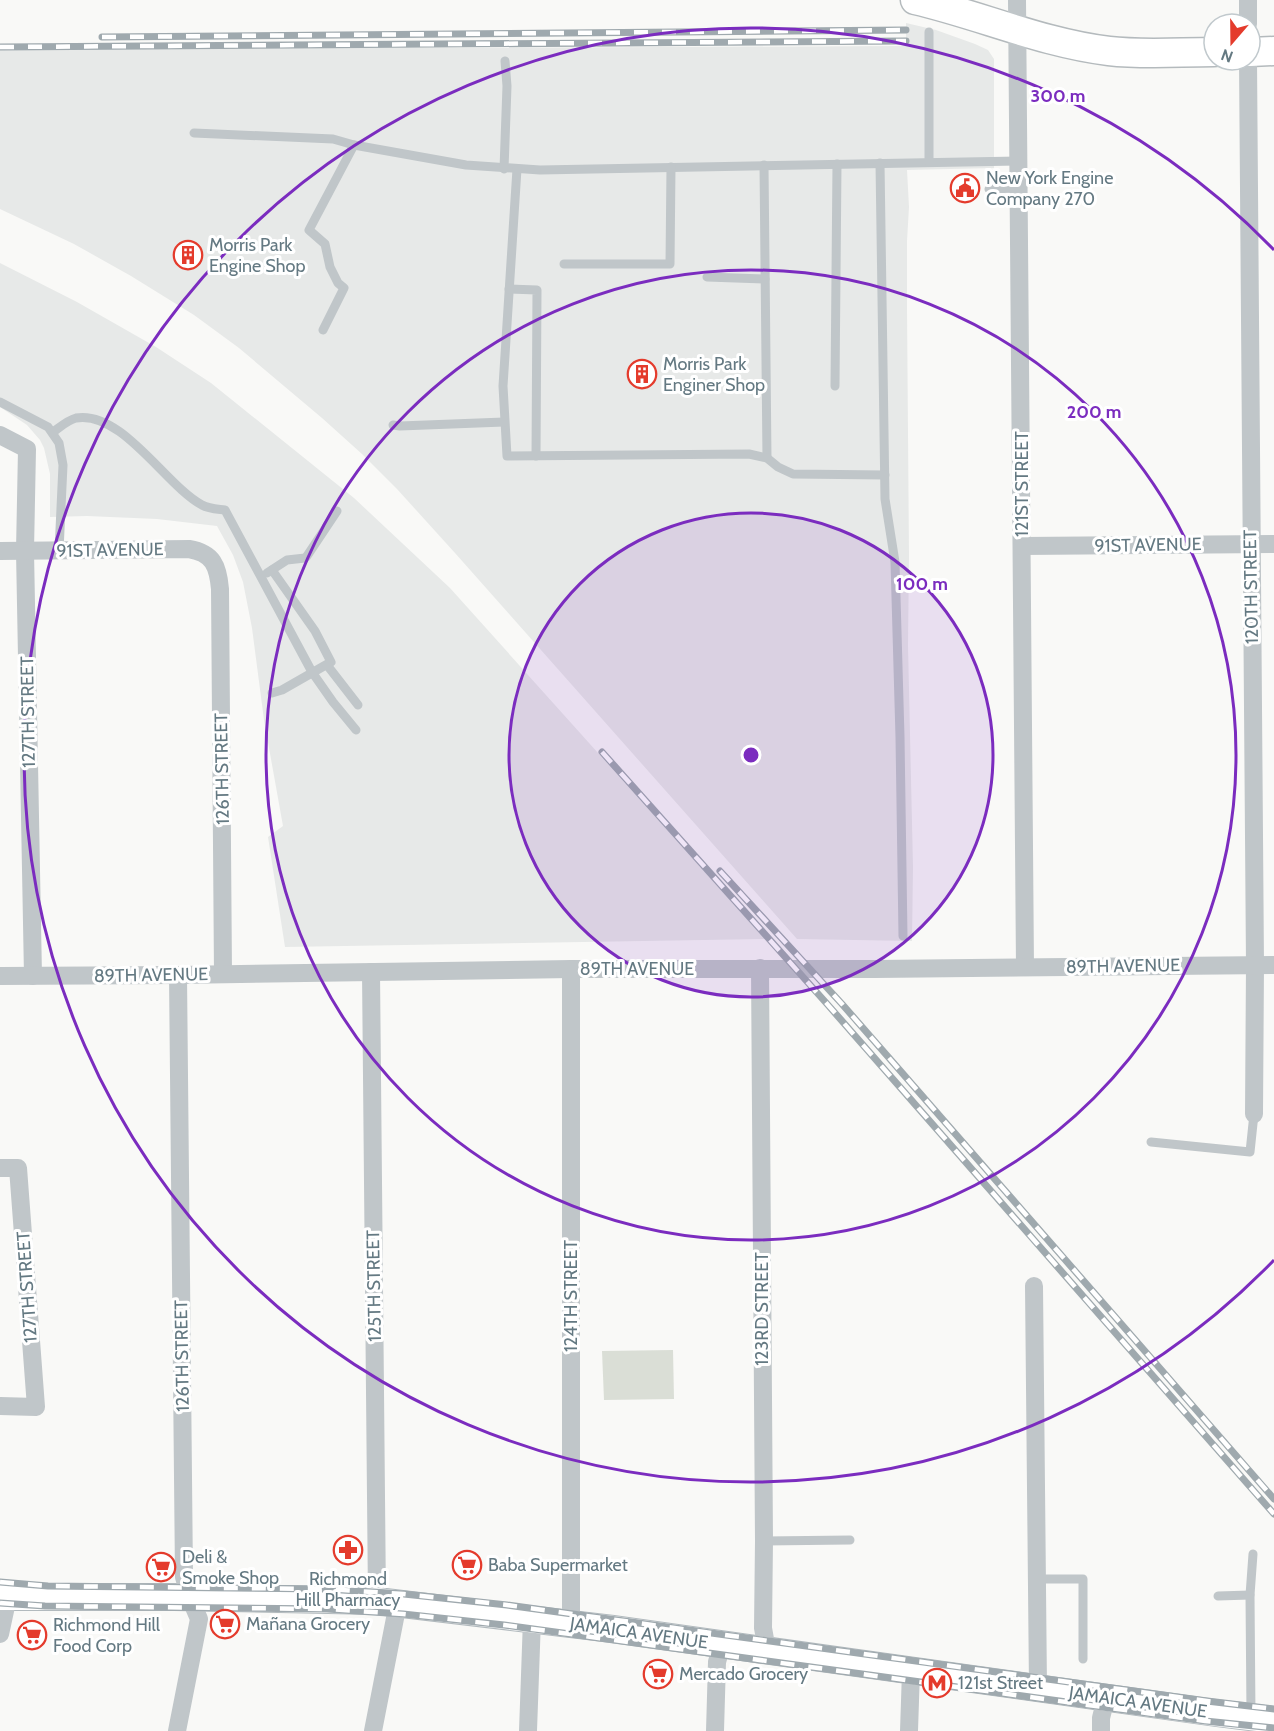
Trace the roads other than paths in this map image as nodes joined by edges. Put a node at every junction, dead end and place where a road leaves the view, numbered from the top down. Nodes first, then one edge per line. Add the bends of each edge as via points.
1 (915, 0) edge
2 (1017, 0) edge
3 (928, 32) dead end
4 (1017, 32) junction
5 (1202, 52) edge
6 (505, 61) dead end
7 (1248, 72) edge
8 (194, 133) dead end
9 (354, 145) junction
10 (1019, 161) junction
11 (928, 162) junction
12 (880, 163) junction
13 (837, 164) junction
14 (764, 165) junction
15 (670, 167) junction
16 (504, 168) junction
17 (517, 169) junction
18 (1019, 188) junction
19 (988, 189) dead end
20 (564, 264) dead end
21 (707, 277) dead end
22 (765, 279) junction
23 (509, 289) junction
24 (323, 330) dead end
25 (835, 386) dead end
26 (0, 402) edge
27 (504, 422) junction
28 (393, 425) dead end
29 (53, 432) junction
30 (0, 435) edge
31 (536, 456) junction
32 (767, 458) junction
33 (885, 475) junction
34 (336, 512) dead end
35 (1251, 544) junction
36 (1274, 544) edge
37 (1022, 546) junction
38 (25, 550) junction
39 (0, 551) edge
40 (59, 551) junction
41 (215, 565) joint
42 (272, 570) junction
43 (260, 577) junction
44 (327, 665) junction
45 (312, 672) junction
46 (273, 693) dead end
47 (358, 705) dead end
48 (356, 730) dead end
49 (903, 936) dead end
50 (1255, 965) junction
51 (1274, 965) edge
52 (1025, 967) junction
53 (760, 968) junction
54 (571, 969) junction
55 (371, 972) junction
56 (223, 973) junction
57 (178, 975) junction
58 (0, 976) edge
59 (33, 976) junction
60 (1254, 1114) joint
61 (1151, 1142) dead end
62 (9, 1168) edge
63 (1034, 1286) dead end
64 (0, 1406) edge
65 (850, 1540) dead end
66 (764, 1541) junction
67 (1253, 1554) dead end
68 (1037, 1579) junction
69 (1250, 1594) junction
70 (1218, 1596) dead end
71 (4, 1597) edge
72 (190, 1598) junction
73 (387, 1602) junction
74 (532, 1619) junction
75 (571, 1624) junction
76 (0, 1635) edge
77 (722, 1644) junction
78 (767, 1650) junction
79 (1083, 1659) dead end
80 (911, 1671) junction
81 (1038, 1688) junction
82 (1106, 1698) junction
83 (1263, 1718) edge
84 (177, 1731) edge
85 (373, 1731) edge
86 (528, 1731) edge
87 (715, 1731) edge
88 (909, 1731) edge
89 (1101, 1731) edge

1 - 4 main road
2 - 4 street, 121ST STREET
3 - 11 lane
4 - 5 main road via 1108,51
4 - 10 street, 121ST STREET
6 - 16 lane
7 - 35 street, 120TH STREET
8 - 9 lane via 333,139
9 - 16 lane
9 - 24 lane via 309,230 325,244 330,267 344,288
10 - 11 lane
10 - 18 street, 121ST STREET
11 - 12 lane
12 - 13 lane
12 - 33 lane
13 - 14 lane
13 - 25 lane
14 - 15 lane
14 - 22 lane
15 - 17 lane
15 - 20 lane via 670,264
16 - 17 lane
17 - 23 lane
18 - 19 lane
18 - 37 street, 121ST STREET
21 - 22 lane
22 - 32 lane
23 - 27 lane
23 - 31 lane via 537,290
26 - 29 lane
27 - 28 lane
27 - 31 lane via 507,456
29 - 40 lane via 62,457
29 - 43 lane via 75,418 108,424 191,498 204,506 225,510
30 - 38 street, 127TH STREET via 27,449
31 - 32 lane via 749,454
32 - 33 lane via 798,475
33 - 49 lane via 886,508 895,552
34 - 42 lane via 305,558 287,560
35 - 36 street, 91ST AVENUE
35 - 37 street, 91ST AVENUE
35 - 50 street, 120TH STREET
37 - 52 street, 121ST STREET
38 - 39 street, 91ST AVENUE
38 - 40 street, 91ST AVENUE
38 - 59 street, 127TH STREET
40 - 41 street, 91ST AVENUE via 189,549 205,555
41 - 56 street, 126TH STREET via 220,589
42 - 43 lane
42 - 44 lane via 315,631 331,662
43 - 45 lane
44 - 45 lane
44 - 47 lane
45 - 46 lane
45 - 48 lane
50 - 51 street, 89TH AVENUE
50 - 52 street, 89TH AVENUE
50 - 60 street, 120TH STREET
52 - 53 street, 89TH AVENUE
53 - 54 street, 89TH AVENUE
53 - 66 street, 123RD STREET
54 - 55 street, 89TH AVENUE
54 - 75 street, 124TH STREET
55 - 56 street, 89TH AVENUE
55 - 73 street, 125TH STREET
56 - 57 street, 89TH AVENUE
57 - 59 street, 89TH AVENUE
57 - 72 street, 126TH STREET via 184,1577
58 - 59 street, 89TH AVENUE
60 - 61 lane via 1250,1152
62 - 64 street, 127TH STREET via 36,1407
63 - 68 street
65 - 66 lane
66 - 78 street, 123RD STREET via 763,1628
67 - 69 lane
68 - 79 lane via 1083,1579
68 - 81 street
69 - 70 lane
69 - 83 lane
71 - 72 main road, JAMAICA AVENUE
71 - 76 street
72 - 73 main road, JAMAICA AVENUE
72 - 84 street, 126TH STREET via 199,1619
73 - 74 main road, JAMAICA AVENUE
73 - 85 street, 125TH STREET
74 - 75 main road, JAMAICA AVENUE
74 - 86 street
75 - 77 main road, JAMAICA AVENUE
77 - 78 main road, JAMAICA AVENUE
77 - 87 street via 717,1662
78 - 80 main road, JAMAICA AVENUE
80 - 81 main road, JAMAICA AVENUE
80 - 88 street
81 - 82 main road, JAMAICA AVENUE
82 - 83 main road, JAMAICA AVENUE
82 - 89 street

